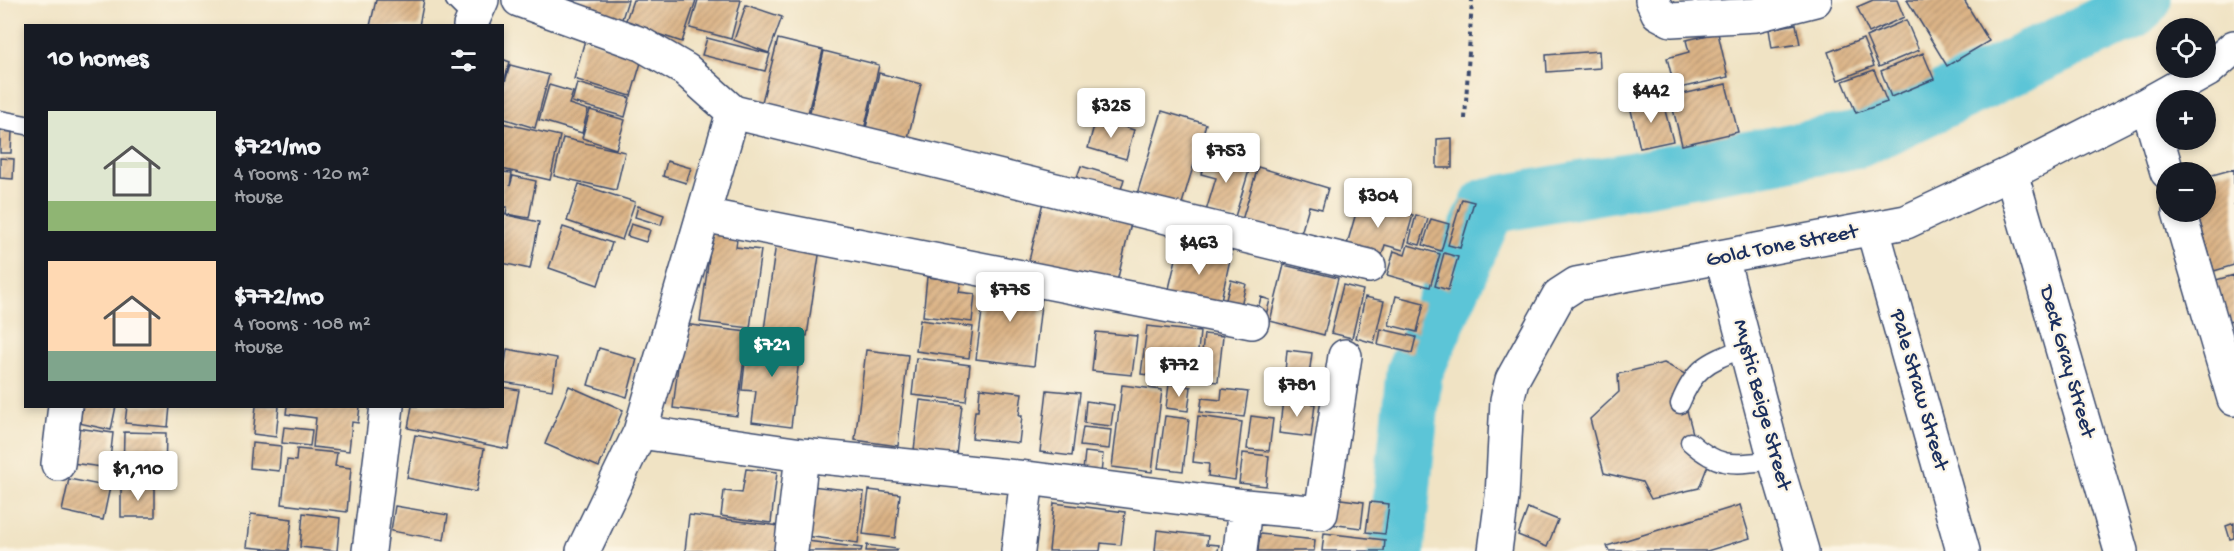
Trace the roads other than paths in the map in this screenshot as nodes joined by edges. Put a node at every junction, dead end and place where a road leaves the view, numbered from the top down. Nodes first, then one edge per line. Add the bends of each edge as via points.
1 (519, 0) edge
2 (1815, 0) edge
3 (1652, 1) edge
4 (2234, 47) edge
5 (2147, 104) junction
6 (733, 112) junction
7 (0, 120) edge
8 (24, 125) edge
9 (2164, 162) edge
10 (2011, 173) junction
11 (703, 215) junction
12 (2182, 222) edge
13 (1873, 230) junction
14 (1722, 258) junction
15 (1369, 266) dead end
16 (1252, 322) dead end
17 (1746, 347) junction
18 (1345, 356) dead end
19 (2234, 399) edge
20 (1680, 404) dead end
21 (65, 408) edge
22 (387, 408) edge
23 (640, 432) junction
24 (1690, 442) dead end
25 (802, 455) junction
26 (1775, 459) junction
27 (58, 465) dead end
28 (1026, 478) junction
29 (1245, 506) junction
30 (369, 551) edge
31 (583, 551) edge
32 (791, 551) edge
33 (1018, 551) edge
34 (1240, 551) edge
35 (1495, 551) edge
36 (1802, 551) edge
37 (1963, 551) edge
38 (2121, 551) edge

1 - 6 street via 641,44 686,70
2 - 3 street via 1756,15 1671,20 1658,14
4 - 5 street, Gold Tone Street via 2208,70
5 - 9 street
5 - 10 street, Gold Tone Street
6 - 11 street
6 - 15 street
7 - 8 lane
10 - 13 street, Gold Tone Street via 1906,222
10 - 38 street, Deck Gray Street
11 - 16 street
11 - 23 street
12 - 19 street
13 - 14 street, Gold Tone Street
13 - 37 street, Pale Straw Street
14 - 17 street, Mystic Beige Street
14 - 35 street, Gold Tone Street via 1576,284 1559,295 1512,380 1507,400
17 - 20 lane via 1710,362 1696,374
17 - 26 street, Mystic Beige Street
18 - 29 street via 1321,513
21 - 27 street
22 - 30 street
23 - 25 street
23 - 31 street
24 - 26 lane via 1716,461 1733,464
25 - 28 street
25 - 32 street
26 - 36 street, Mystic Beige Street
28 - 29 street
28 - 33 street
29 - 34 street

